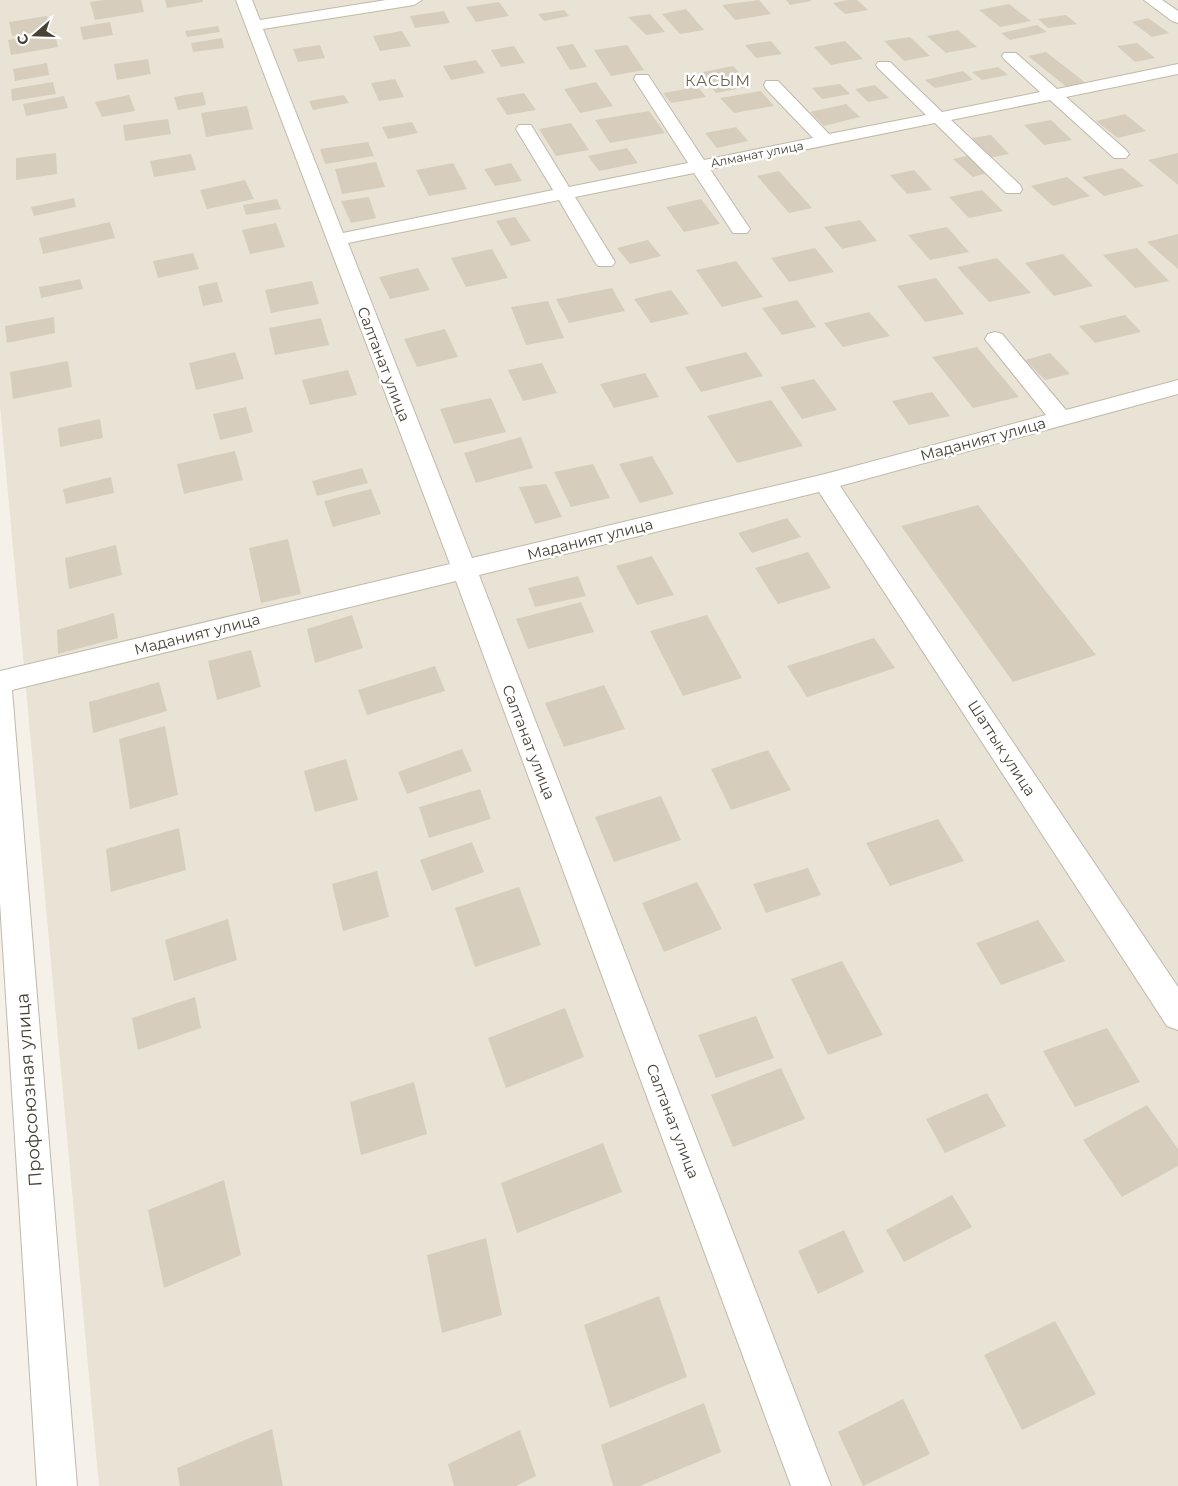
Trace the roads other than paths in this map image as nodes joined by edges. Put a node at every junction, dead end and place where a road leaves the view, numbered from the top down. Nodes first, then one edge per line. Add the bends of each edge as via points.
1 (244, 0) edge
2 (414, 0) edge
3 (1152, 0) edge
4 (1178, 18) edge
5 (255, 26) junction
6 (1010, 56) dead end
7 (884, 65) dead end
8 (1178, 68) edge
9 (642, 79) dead end
10 (772, 84) dead end
11 (1052, 94) junction
12 (939, 117) junction
13 (525, 129) dead end
14 (825, 140) junction
15 (1120, 154) dead end
16 (698, 166) junction
17 (1013, 189) dead end
18 (562, 194) junction
19 (740, 229) dead end
20 (335, 240) junction
21 (605, 262) dead end
22 (995, 339) dead end
23 (1175, 392) edge
24 (1061, 418) junction
25 (825, 482) junction
26 (464, 569) junction
27 (0, 682) edge
28 (0, 693) edge
29 (1178, 1015) edge
30 (57, 1486) edge
31 (811, 1486) edge

1 - 5 street, Салтанат улица
2 - 5 street
3 - 4 street
5 - 20 street, Салтанат улица
6 - 11 street
7 - 12 street
8 - 11 street, Алманат улица
9 - 16 street
10 - 14 street
11 - 12 street, Алманат улица
11 - 15 street
12 - 14 street, Алманат улица
12 - 17 street
13 - 18 street
14 - 16 street, Алманат улица
16 - 18 street, Алманат улица
16 - 19 street
18 - 20 street, Алманат улица
18 - 21 street
20 - 26 street, Салтанат улица
22 - 24 street
23 - 24 street, Маданият улица
24 - 25 street, Маданият улица
25 - 26 street, Маданият улица
25 - 29 street, Шаттык улица
26 - 27 street, Маданият улица
26 - 31 street, Салтанат улица
28 - 30 street, Профсоюзная улица

